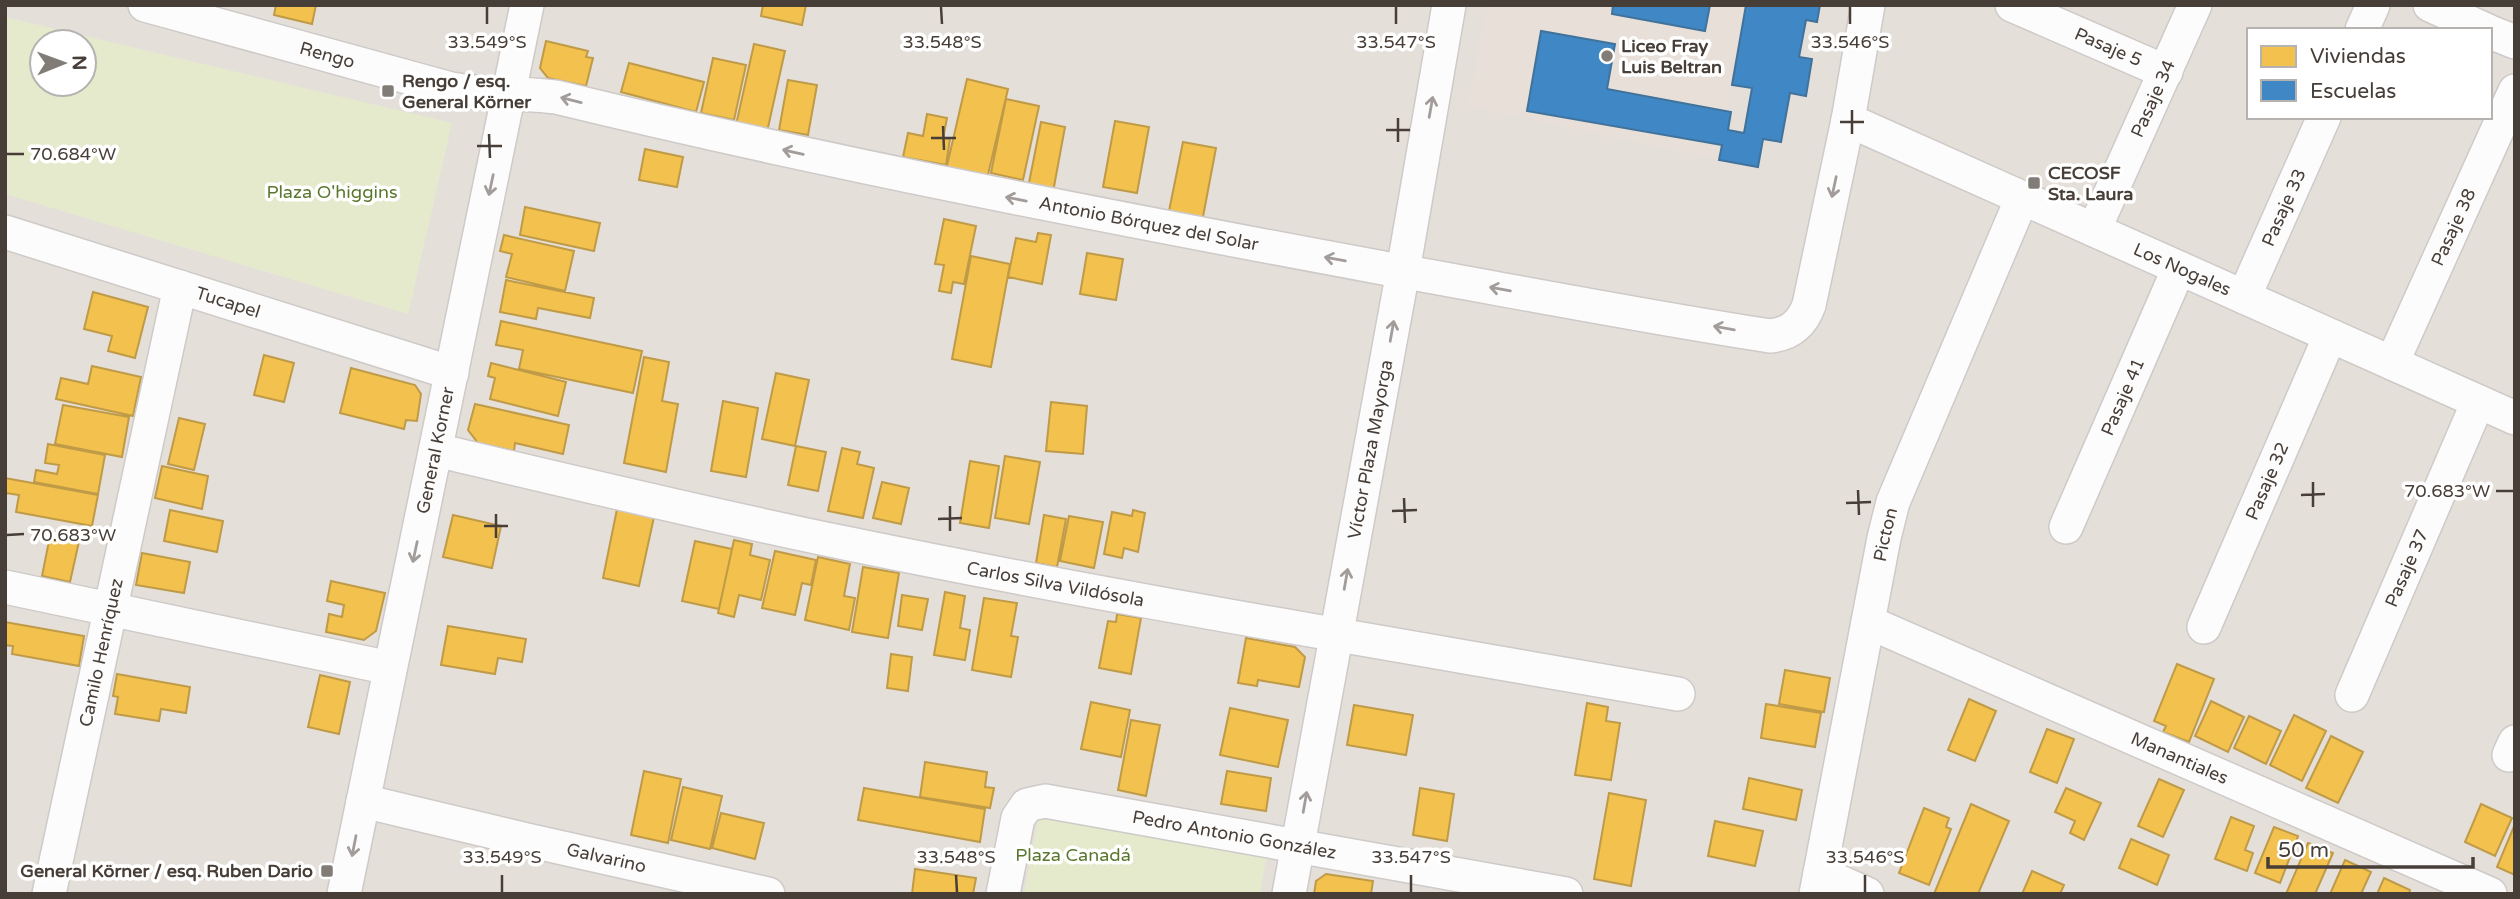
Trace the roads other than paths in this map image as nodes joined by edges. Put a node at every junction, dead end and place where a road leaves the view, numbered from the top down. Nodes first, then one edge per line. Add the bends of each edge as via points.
1 (145, 5) edge
2 (527, 5) edge
3 (1448, 5) edge
4 (1868, 5) edge
5 (2012, 5) edge
6 (2195, 5) edge
7 (2373, 5) edge
8 (2430, 5) edge
9 (231, 17) edge
10 (2363, 28) edge
11 (2481, 28) edge
12 (2492, 33) edge
13 (2515, 42) edge
14 (2165, 72) junction
15 (2515, 91) edge
16 (510, 94) junction
17 (2323, 119) edge
18 (1848, 120) junction
19 (2022, 198) junction
20 (2094, 230) junction
21 (5, 232) edge
22 (2179, 268) junction
23 (1402, 271) junction
24 (180, 287) junction
25 (2244, 298) junction
26 (2330, 336) junction
27 (2392, 363) junction
28 (452, 373) junction
29 (2478, 402) junction
30 (2515, 418) edge
31 (436, 450) junction
32 (2066, 527) dead end
33 (5, 587) edge
34 (110, 609) junction
35 (1868, 622) junction
36 (2204, 627) dead end
37 (1336, 634) junction
38 (390, 668) junction
39 (1678, 694) dead end
40 (2352, 695) dead end
41 (363, 801) junction
42 (1298, 845) junction
43 (1818, 883) edge
44 (2443, 884) edge
45 (49, 894) edge
46 (344, 894) edge
47 (768, 894) edge
48 (1003, 894) edge
49 (1289, 894) edge
50 (1566, 894) edge
51 (1867, 894) edge
52 (2490, 894) edge

1 - 9 street, Rengo
2 - 16 street, General Korner
23 -> 3 street, Víctor Plaza Mayorga
4 - 18 street
5 - 14 street, Pasaje 5
6 - 14 street, Pasaje 34
7 - 10 street
8 - 11 street
9 - 16 street, Rengo via 451,89
12 - 13 street
14 - 20 street, Pasaje 34
15 - 27 street, Pasaje 38
23 -> 16 street, Antonio Bórquez del Solar via 1009,198 556,97
16 -> 28 street, General Korner
17 - 25 street, Pasaje 33
18 - 19 street, Los Nogales
18 -> 23 street, Antonio Bórquez del Solar via 1809,305 1805,315 1781,335
19 - 20 street, Los Nogales
19 - 35 street, Picton via 1893,502
20 - 22 street, Los Nogales
21 - 24 street, Tucapel
22 - 25 street, Los Nogales
22 - 32 street, Pasaje 41
37 -> 23 street, Víctor Plaza Mayorga
24 - 28 street, Tucapel
24 - 34 street, Camilo Henríquez
25 - 26 street, Los Nogales
26 - 27 street, Los Nogales
26 - 36 street, Pasaje 32
27 - 29 street, Los Nogales
28 - 31 street, General Korner
29 - 30 street, Los Nogales
29 - 40 street, Pasaje 37
31 - 37 street, Carlos Silva Vildósola via 842,543
31 -> 38 street, General Korner
33 - 34 street
34 - 38 street
34 - 45 street, Camilo Henríquez
35 - 43 street, Picton
35 - 44 street, Manantiales
37 - 39 street, Carlos Silva Vildósola
42 -> 37 street, Víctor Plaza Mayorga
38 - 41 street, General Korner
41 -> 46 street, General Korner
41 - 47 street, Galvarino
42 - 48 street, Pedro Antonio González via 1037,801 1027,805 1018,818
42 - 49 street, Víctor Plaza Mayorga
42 - 50 street, Pedro Antonio González
43 - 51 street
44 - 52 street, Manantiales

